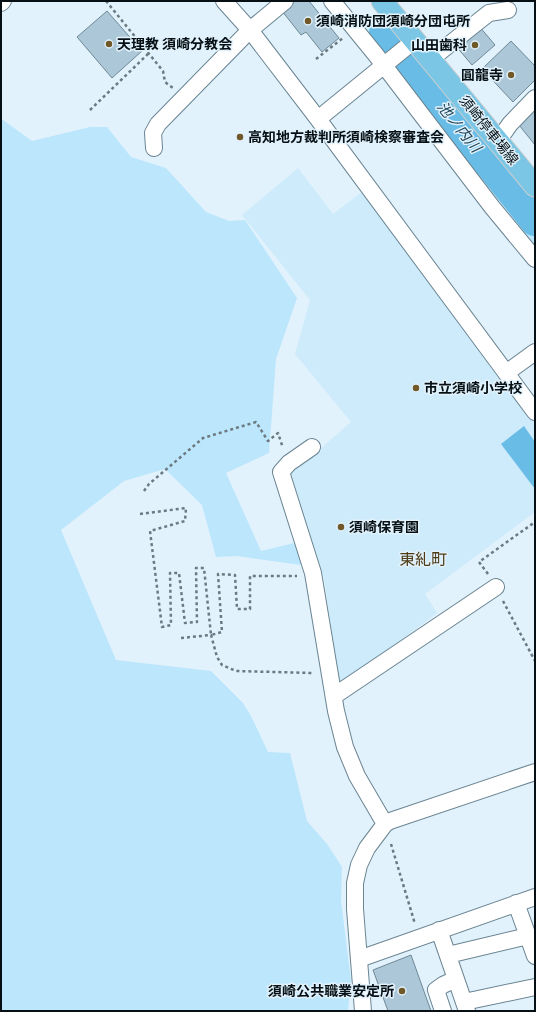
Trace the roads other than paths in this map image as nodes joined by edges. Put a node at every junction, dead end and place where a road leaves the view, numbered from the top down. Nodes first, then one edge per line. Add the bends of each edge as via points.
1 (224, 1) edge
2 (285, 1) edge
3 (382, 1) edge
4 (340, 4) edge
5 (508, 10) dead end
6 (250, 30) junction
7 (398, 53) junction
8 (431, 59) junction
9 (535, 98) edge
10 (318, 119) junction
11 (498, 141) junction
12 (154, 148) dead end
13 (535, 186) edge
14 (535, 260) edge
15 (535, 352) edge
16 (506, 373) junction
17 (535, 412) edge
18 (312, 447) dead end
19 (496, 587) road end
20 (334, 696) junction
21 (535, 772) edge
22 (384, 824) junction
23 (535, 897) edge
24 (516, 903) junction
25 (439, 930) junction
26 (528, 936) junction
27 (448, 954) junction
28 (535, 956) edge
29 (359, 959) junction
30 (456, 979) junction
31 (535, 987) edge
32 (465, 1007) edge
33 (363, 1011) edge
34 (443, 1011) edge

1 - 6 street
2 - 6 street
3 - 7 main road, 須崎停車場線
4 - 7 street via 354,29
5 - 8 street via 489,13
6 - 10 street
6 - 12 street via 158,124 153,134
7 - 8 main road, 須崎停車場線
7 - 10 street
7 - 14 street via 492,207
8 - 11 main road, 須崎停車場線
9 - 11 street
10 - 16 street
11 - 13 main road, 須崎停車場線
15 - 16 street
16 - 17 street
18 - 20 street via 281,472 313,573
19 - 20 street
20 - 22 street via 345,747 357,776
21 - 22 street
22 - 29 street via 367,848 356,877 355,909
23 - 24 street
24 - 25 street
24 - 26 street
25 - 27 street
25 - 29 street
26 - 27 street
26 - 28 street
27 - 30 street
29 - 33 street
30 - 32 street
30 - 34 street via 436,990
31 - 32 street

